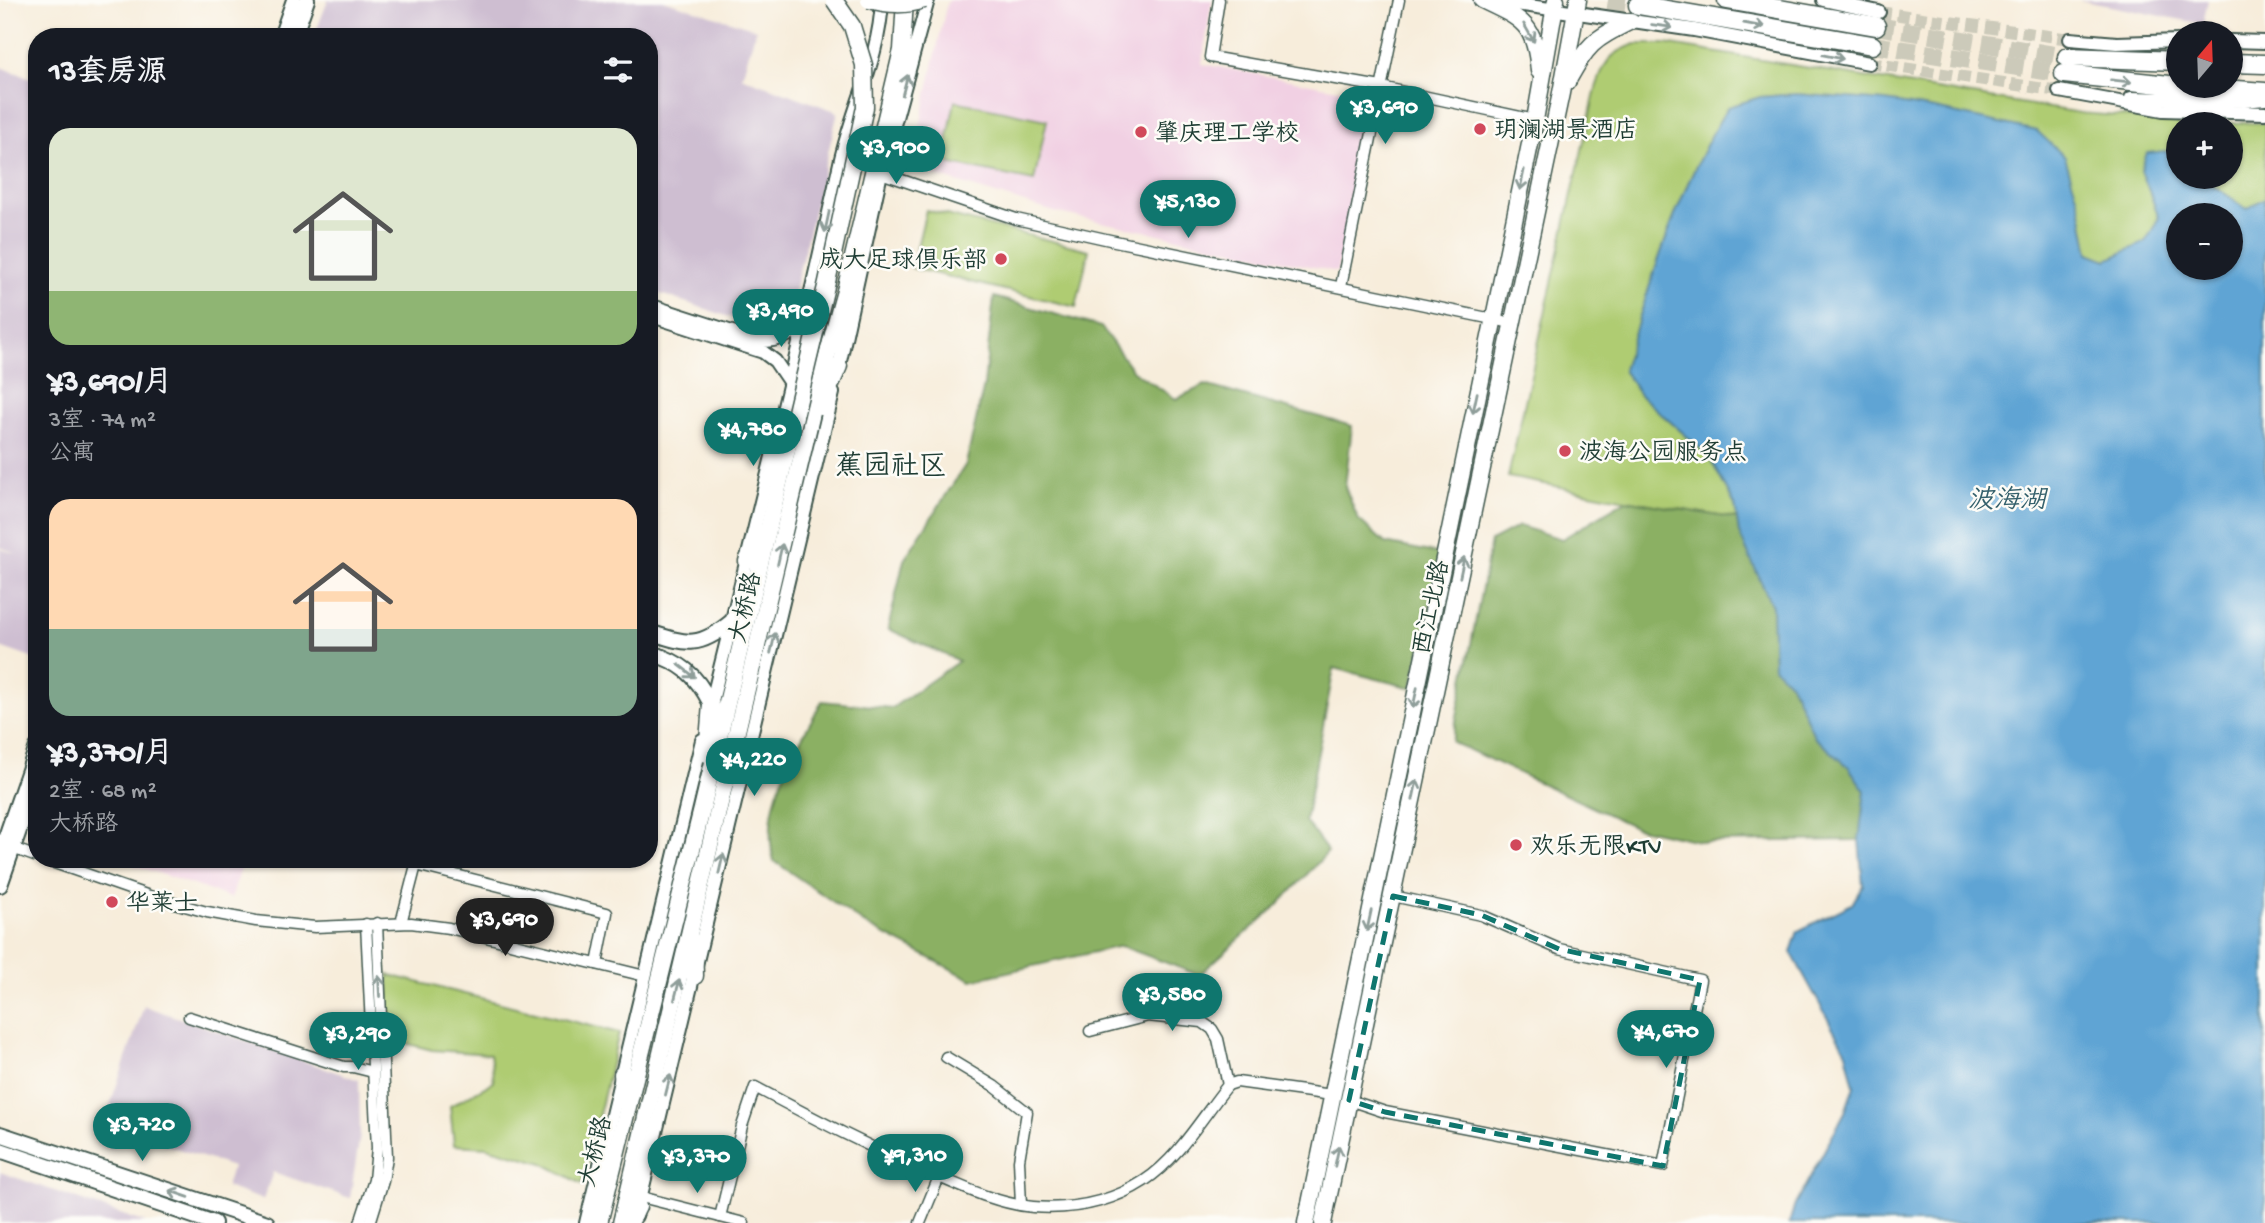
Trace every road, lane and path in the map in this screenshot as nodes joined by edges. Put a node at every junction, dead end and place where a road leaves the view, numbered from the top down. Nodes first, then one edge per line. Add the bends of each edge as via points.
1 (294, 0) edge
2 (307, 0) edge
3 (834, 0) edge
4 (870, 0) edge
5 (882, 0) edge
6 (905, 0) edge
7 (926, 0) edge
8 (1219, 0) edge
9 (1399, 0) edge
10 (1482, 0) edge
11 (1488, 0) edge
12 (1727, 0) edge
13 (1823, 0) edge
14 (1555, 5) edge
15 (1576, 7) edge
16 (1635, 13) junction
17 (1877, 19) joint
18 (284, 28) edge
19 (297, 28) edge
20 (878, 38) junction
21 (2166, 41) edge
22 (2244, 41) edge
23 (2265, 42) edge
24 (1872, 45) tunnel mouth
25 (2166, 61) edge
26 (1868, 63) tunnel mouth
27 (2244, 63) edge
28 (2265, 64) edge
29 (2065, 65) junction
30 (2166, 83) edge
31 (1381, 87) junction
32 (1541, 89) junction
33 (2244, 91) edge
34 (2265, 92) edge
35 (1561, 93) junction
36 (2095, 97) junction
37 (2265, 99) edge
38 (2265, 113) edge
39 (1535, 120) junction
40 (881, 173) junction
41 (1341, 286) junction
42 (658, 308) edge
43 (658, 318) edge
44 (1492, 319) junction
45 (805, 323) junction
46 (1512, 323) junction
47 (839, 366) junction
48 (790, 383) junction
49 (799, 472) junction
50 (776, 496) junction
51 (747, 561) junction
52 (731, 622) junction
53 (658, 634) edge
54 (658, 655) edge
55 (711, 704) junction
56 (28, 776) edge
57 (28, 799) edge
58 (702, 809) junction
59 (1391, 817) junction
60 (1408, 821) junction
61 (5, 849) edge
62 (28, 855) edge
63 (69, 868) edge
64 (415, 868) edge
65 (428, 868) edge
66 (0, 885) edge
67 (1393, 896) junction
68 (694, 918) junction
69 (371, 923) junction
70 (401, 923) junction
71 (597, 964) junction
72 (645, 975) junction
73 (695, 976) junction
74 (189, 1017) dead end
75 (1090, 1031) dead end
76 (946, 1057) dead end
77 (373, 1072) junction
78 (622, 1074) junction
79 (1228, 1085) junction
80 (1332, 1095) junction
81 (1349, 1100) junction
82 (626, 1117) junction
83 (2, 1134) edge
84 (0, 1150) edge
85 (939, 1177) junction
86 (1021, 1205) junction
87 (636, 1212) edge
88 (720, 1217) junction
89 (214, 1223) edge
90 (267, 1223) edge
91 (360, 1223) edge
92 (370, 1223) edge
93 (586, 1223) edge
94 (599, 1223) edge
95 (621, 1223) edge
96 (744, 1223) edge
97 (920, 1223) edge
98 (1306, 1223) edge
99 (1323, 1223) edge

1 - 18 main road
2 - 19 main road
3 - 50 main road, 大桥路, bridge via 852,26 864,65 865,107
4 - 7 main road, bridge via 889,5
4 - 20 street
5 - 20 street
6 - 49 main road, 大桥路 via 902,50
40 -> 7 street
8 - 31 street via 1210,57
9 - 31 street
10 -> 32 main road via 1521,20 1528,30 1535,43
11 - 14 street
12 - 17 highway
13 - 17 street
14 - 15 street
14 - 32 main road, 西江北路
15 - 16 street
15 - 35 main road, 西江北路
16 -> 24 highway
16 -> 26 street via 1693,30
16 - 35 main road via 1584,51
20 -> 45 street via 843,150
21 - 29 street via 2117,43
22 - 23 street
25 - 29 highway
27 - 28 highway
29 -> 30 highway
29 - 36 street
31 - 39 street
31 - 41 street
32 - 35 main road
32 - 39 main road, 西江北路
33 - 34 highway
35 - 46 main road, 西江北路
36 - 37 street
36 - 38 street via 2163,110
39 -> 44 main road, 西江北路
40 - 41 street via 1016,219
40 - 47 street
41 - 44 street
42 - 45 street via 760,341 791,335
43 - 48 street via 763,352
44 - 46 street
44 -> 59 main road, 西江北路
45 - 48 street
60 -> 46 main road, 西江北路
47 - 49 main road
73 -> 47 street
48 - 51 street
68 -> 49 main road, 大桥路
50 - 51 main road
50 - 58 main road, 大桥路
51 - 52 street
52 - 53 main road via 696,643
52 - 55 street
54 -> 55 main road via 690,671
55 - 58 main road
55 - 72 street
56 - 61 main road
57 - 61 main road
58 - 82 main road, 大桥路
59 - 60 main road
59 -> 80 main road, 西江北路
60 - 67 main road, 西江北路
61 - 62 street
61 - 66 main road
63 - 69 street via 152,897 256,921 315,927
64 - 70 street
65 - 71 street via 607,913
67 - 81 main road, 西江北路
67 - 81 street via 1481,915 1559,949 1700,980 1663,1166 1385,1112
68 - 73 main road
95 -> 68 main road, 大桥路
69 - 70 street
69 - 77 street
92 -> 69 street via 387,1157
70 - 71 street via 449,929
71 - 72 street
72 - 78 street
87 -> 73 street
74 - 77 street via 344,1067
75 - 79 street via 1148,1016 1202,1022 1218,1039
76 - 86 street via 1027,1112 1018,1160
77 - 91 street via 376,1169
78 - 82 main road
78 - 93 street
79 - 80 street via 1237,1082
79 - 86 street via 1172,1156 1146,1180 1111,1199 1077,1207
80 - 98 main road, 西江北路
99 -> 81 main road, 西江北路
82 - 94 main road, 大桥路
90 -> 83 main road
84 - 89 main road
85 - 86 street
85 - 88 street via 872,1149 755,1087
85 - 97 street
87 - 88 street
88 - 96 street

